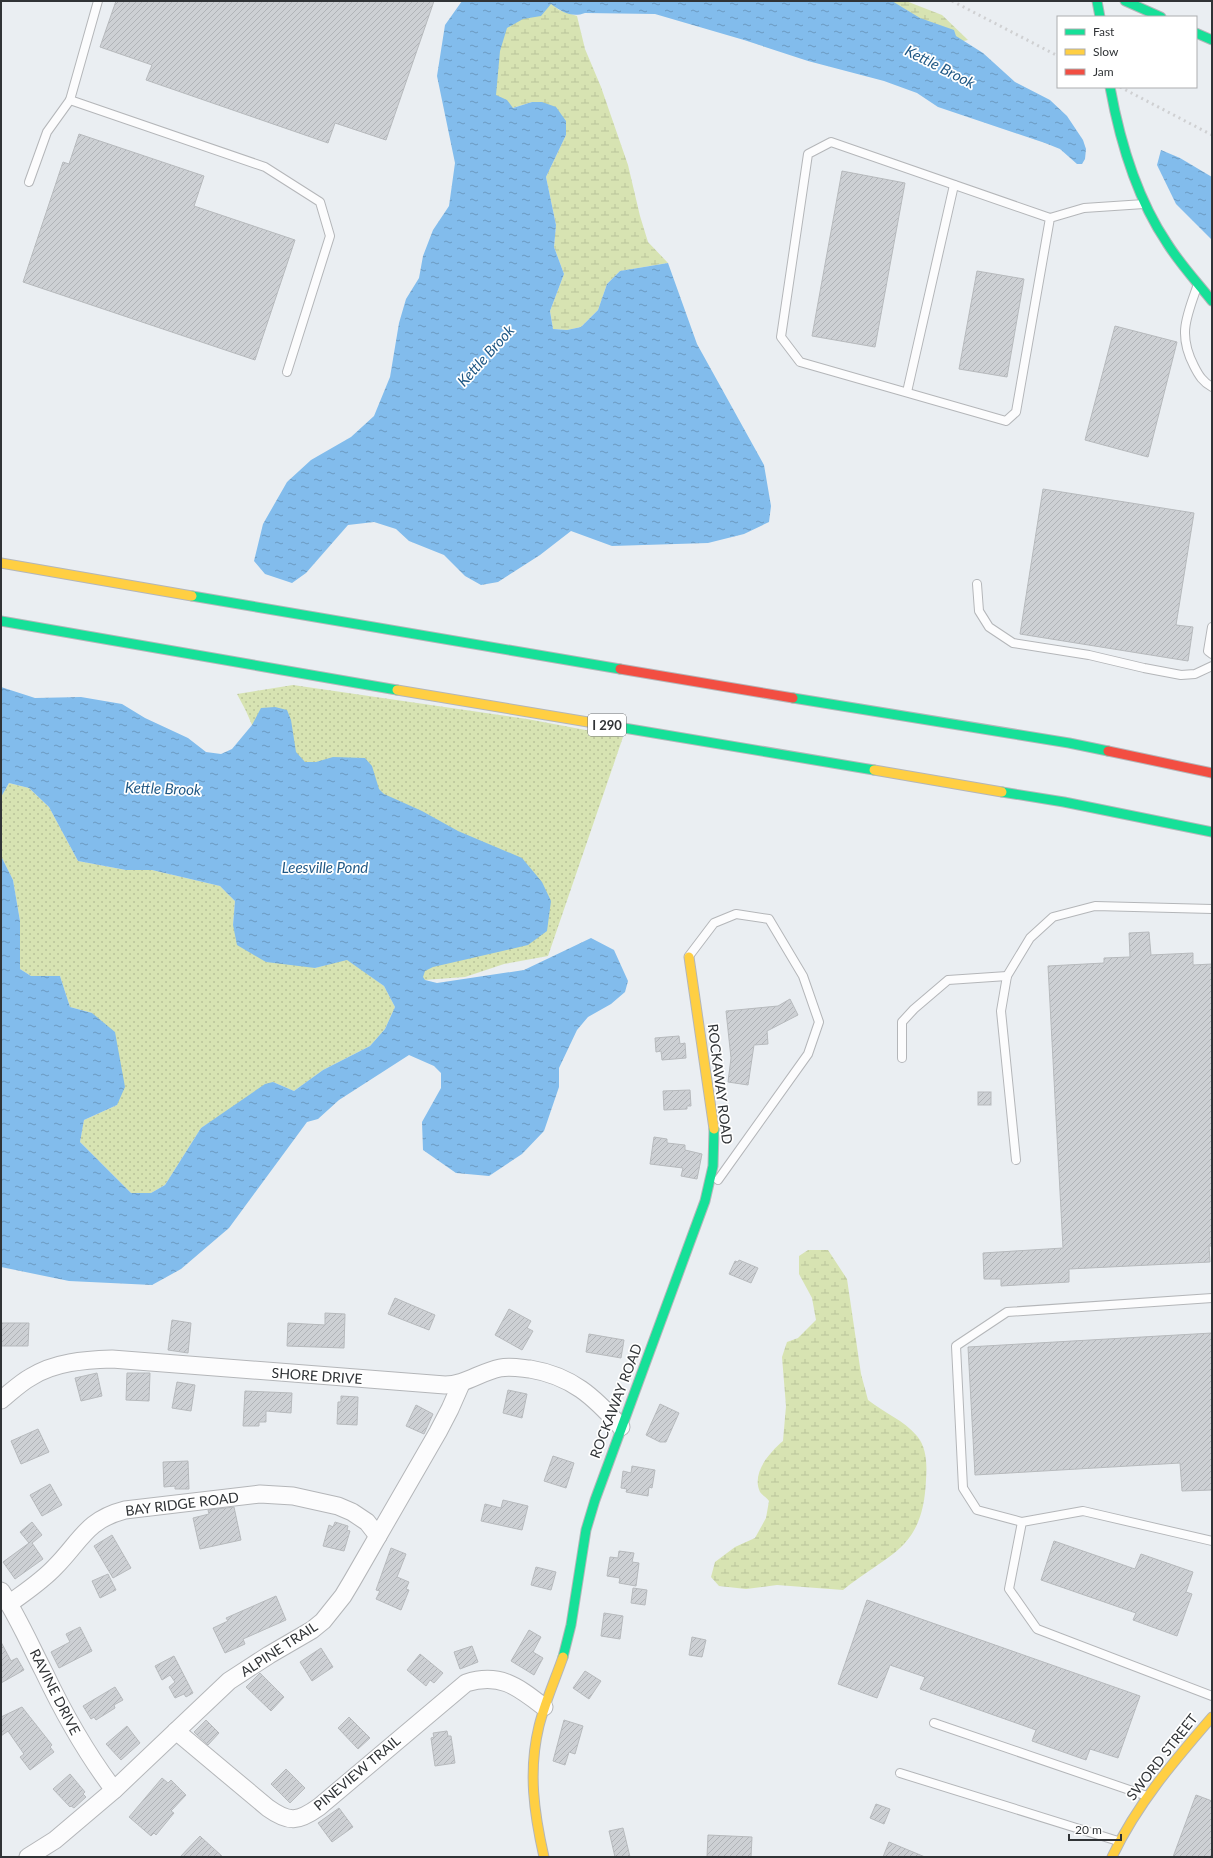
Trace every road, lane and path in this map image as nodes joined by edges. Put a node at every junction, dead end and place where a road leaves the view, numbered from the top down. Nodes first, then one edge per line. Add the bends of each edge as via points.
1 (98, 1) edge
2 (1097, 1) edge
3 (1125, 1) edge
4 (1100, 16) edge
5 (1160, 16) edge
6 (1197, 33) edge
7 (1212, 40) edge
8 (1110, 88) edge
9 (70, 100) junction
10 (29, 182) dead end
11 (954, 185) junction
12 (1144, 204) junction
13 (1050, 218) junction
14 (1198, 284) junction
15 (1212, 301) edge
16 (287, 372) dead end
17 (1212, 387) edge
18 (907, 392) junction
19 (1, 563) edge
20 (977, 584) dead end
21 (1, 621) edge
22 (1212, 627) edge
23 (1212, 654) edge
24 (1212, 666) edge
25 (1212, 773) edge
26 (1212, 832) edge
27 (1212, 909) edge
28 (689, 957) joint
29 (1007, 976) junction
30 (902, 1058) dead end
31 (1016, 1160) dead end
32 (707, 1194) junction
33 (1212, 1298) edge
34 (461, 1384) junction
35 (1, 1400) edge
36 (621, 1427) junction
37 (1022, 1522) junction
38 (378, 1536) junction
39 (1212, 1541) edge
40 (5, 1597) edge
41 (1212, 1696) edge
42 (544, 1707) junction
43 (1212, 1718) edge
44 (934, 1723) dead end
45 (176, 1731) junction
46 (900, 1773) dead end
47 (114, 1790) junction
48 (1148, 1796) junction
49 (1119, 1842) junction
50 (28, 1857) edge
51 (544, 1857) edge
52 (1112, 1857) edge

1 - 9 lane
2 - 4 main road
3 - 5 main road via 1153,10
6 - 7 main road
8 - 12 main road via 1120,138
9 - 10 lane via 47,132
9 - 16 lane via 265,167 320,202 330,236
11 - 13 lane
11 - 18 lane
11 - 18 lane via 832,142 808,154 781,337 800,362
12 - 13 lane via 1084,208
12 - 14 main road via 1162,237
13 - 18 lane via 1016,412 1006,421
14 - 15 main road
14 - 17 lane via 1184,324 1184,339 1195,368 1204,383
19 - 25 main road via 475,645 1069,743
20 - 24 lane via 979,611 989,627 1013,643 1089,655 1181,675 1195,674
21 - 26 main road, I 290 via 1064,802
22 - 23 lane via 1208,651
27 - 29 lane via 1095,906 1052,917 1030,938
28 - 32 main road, ROCKAWAY ROAD via 716,1148
28 - 32 lane via 714,923 736,914 769,919 803,976 819,1022 808,1054
29 - 30 lane via 948,980 902,1022
29 - 31 lane via 1001,1011
32 - 36 main road, ROCKAWAY ROAD
33 - 37 lane via 1007,1312 956,1346 963,1488 977,1510
34 - 35 street, SHORE DRIVE via 445,1385 112,1359 81,1361 54,1367 31,1377
34 - 36 street, SHORE DRIVE via 489,1371 511,1367 553,1374 582,1389
34 - 38 street, ALPINE TRAIL via 441,1426
36 - 42 main road, ROCKAWAY ROAD via 590,1516 568,1643
37 - 39 lane via 1083,1511
37 - 41 lane via 1009,1589 1037,1629
38 - 40 street, BAY RIDGE ROAD via 367,1522 352,1512 338,1506 293,1496 260,1494 125,1510 91,1526 55,1568
38 - 45 street, ALPINE TRAIL via 343,1596 323,1621 229,1681
40 - 47 street, RAVINE DRIVE via 68,1720 93,1762
42 - 45 street, PINEVIEW TRAIL via 507,1682 486,1678 466,1683 319,1807 291,1820 282,1818 268,1808
42 - 51 main road, ROCKAWAY ROAD via 534,1751 531,1782 534,1816
43 - 48 main road, SWORD STREET
44 - 48 lane
45 - 47 street, ALPINE TRAIL
46 - 49 lane
47 - 50 street, ALPINE TRAIL via 55,1840
48 - 49 main road, SWORD STREET
49 - 52 main road, SWORD STREET

